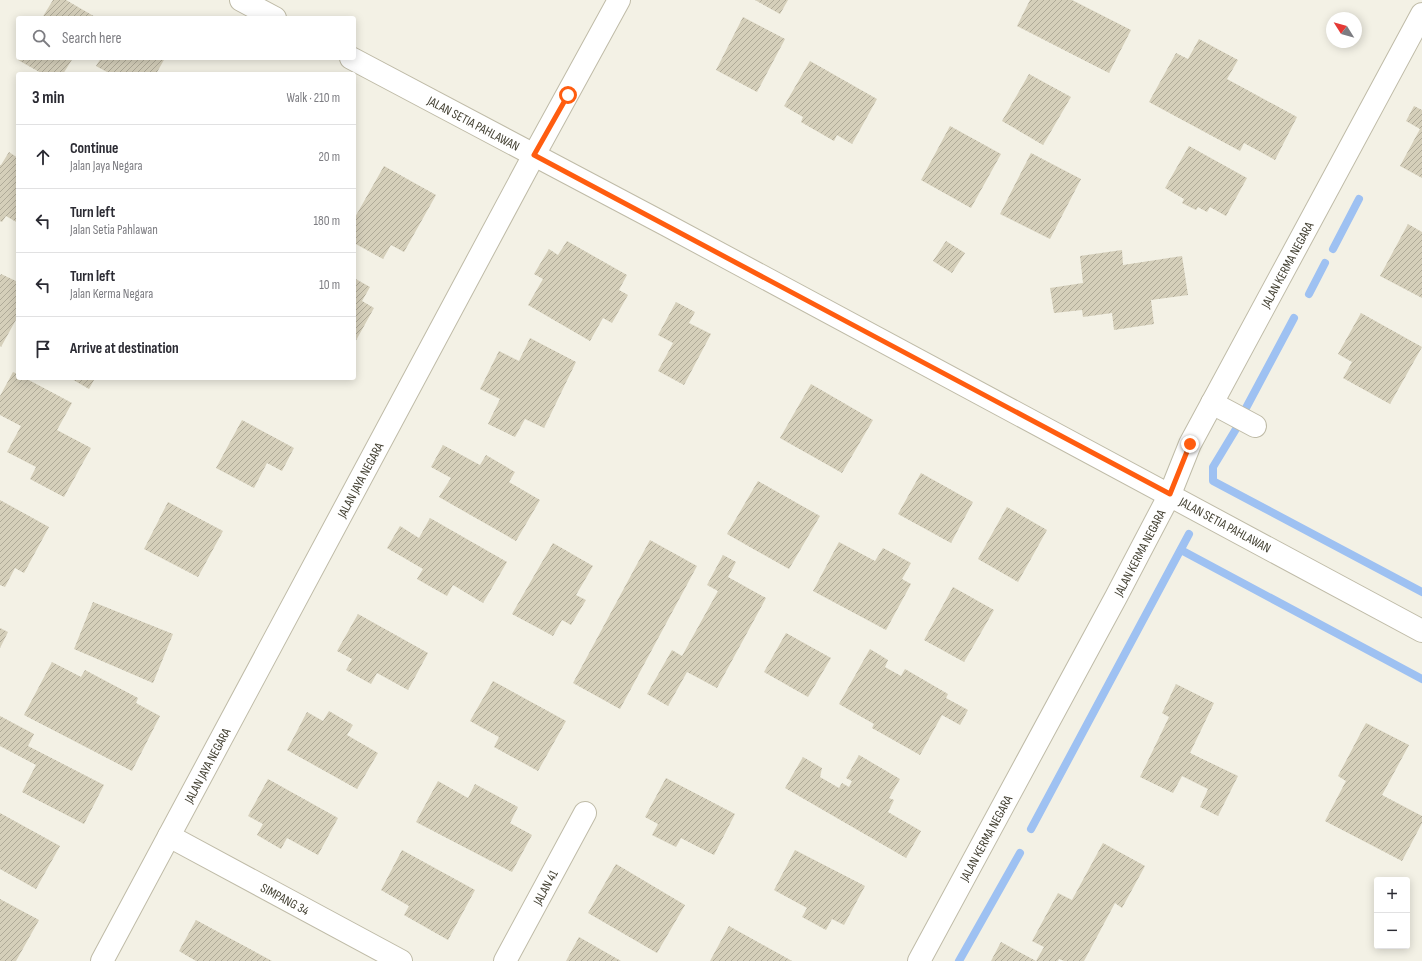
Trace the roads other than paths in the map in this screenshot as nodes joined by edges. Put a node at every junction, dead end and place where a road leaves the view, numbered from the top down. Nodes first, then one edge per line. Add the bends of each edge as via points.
1 (241, 0) edge
2 (619, 0) edge
3 (1422, 14) edge
4 (271, 16) edge
5 (355, 60) edge
6 (534, 155) junction
7 (1212, 403) junction
8 (1255, 426) dead end
9 (1170, 494) junction
10 (1422, 631) edge
11 (585, 813) dead end
12 (169, 836) junction
13 (102, 961) edge
14 (401, 961) edge
15 (506, 961) edge
16 (919, 961) edge

1 - 4 street
2 - 6 street, JALAN JAYA NEGARA
3 - 7 street, JALAN KERMA NEGARA
5 - 6 street, JALAN SETIA PAHLAWAN
6 - 9 street, JALAN SETIA PAHLAWAN
6 - 12 street, JALAN JAYA NEGARA
7 - 8 street
7 - 9 street, JALAN KERMA NEGARA via 1190,444
9 - 10 street, JALAN SETIA PAHLAWAN
9 - 16 street, JALAN KERMA NEGARA
11 - 15 street, JALAN 41
12 - 13 street, JALAN JAYA NEGARA
12 - 14 street, SIMPANG 34

